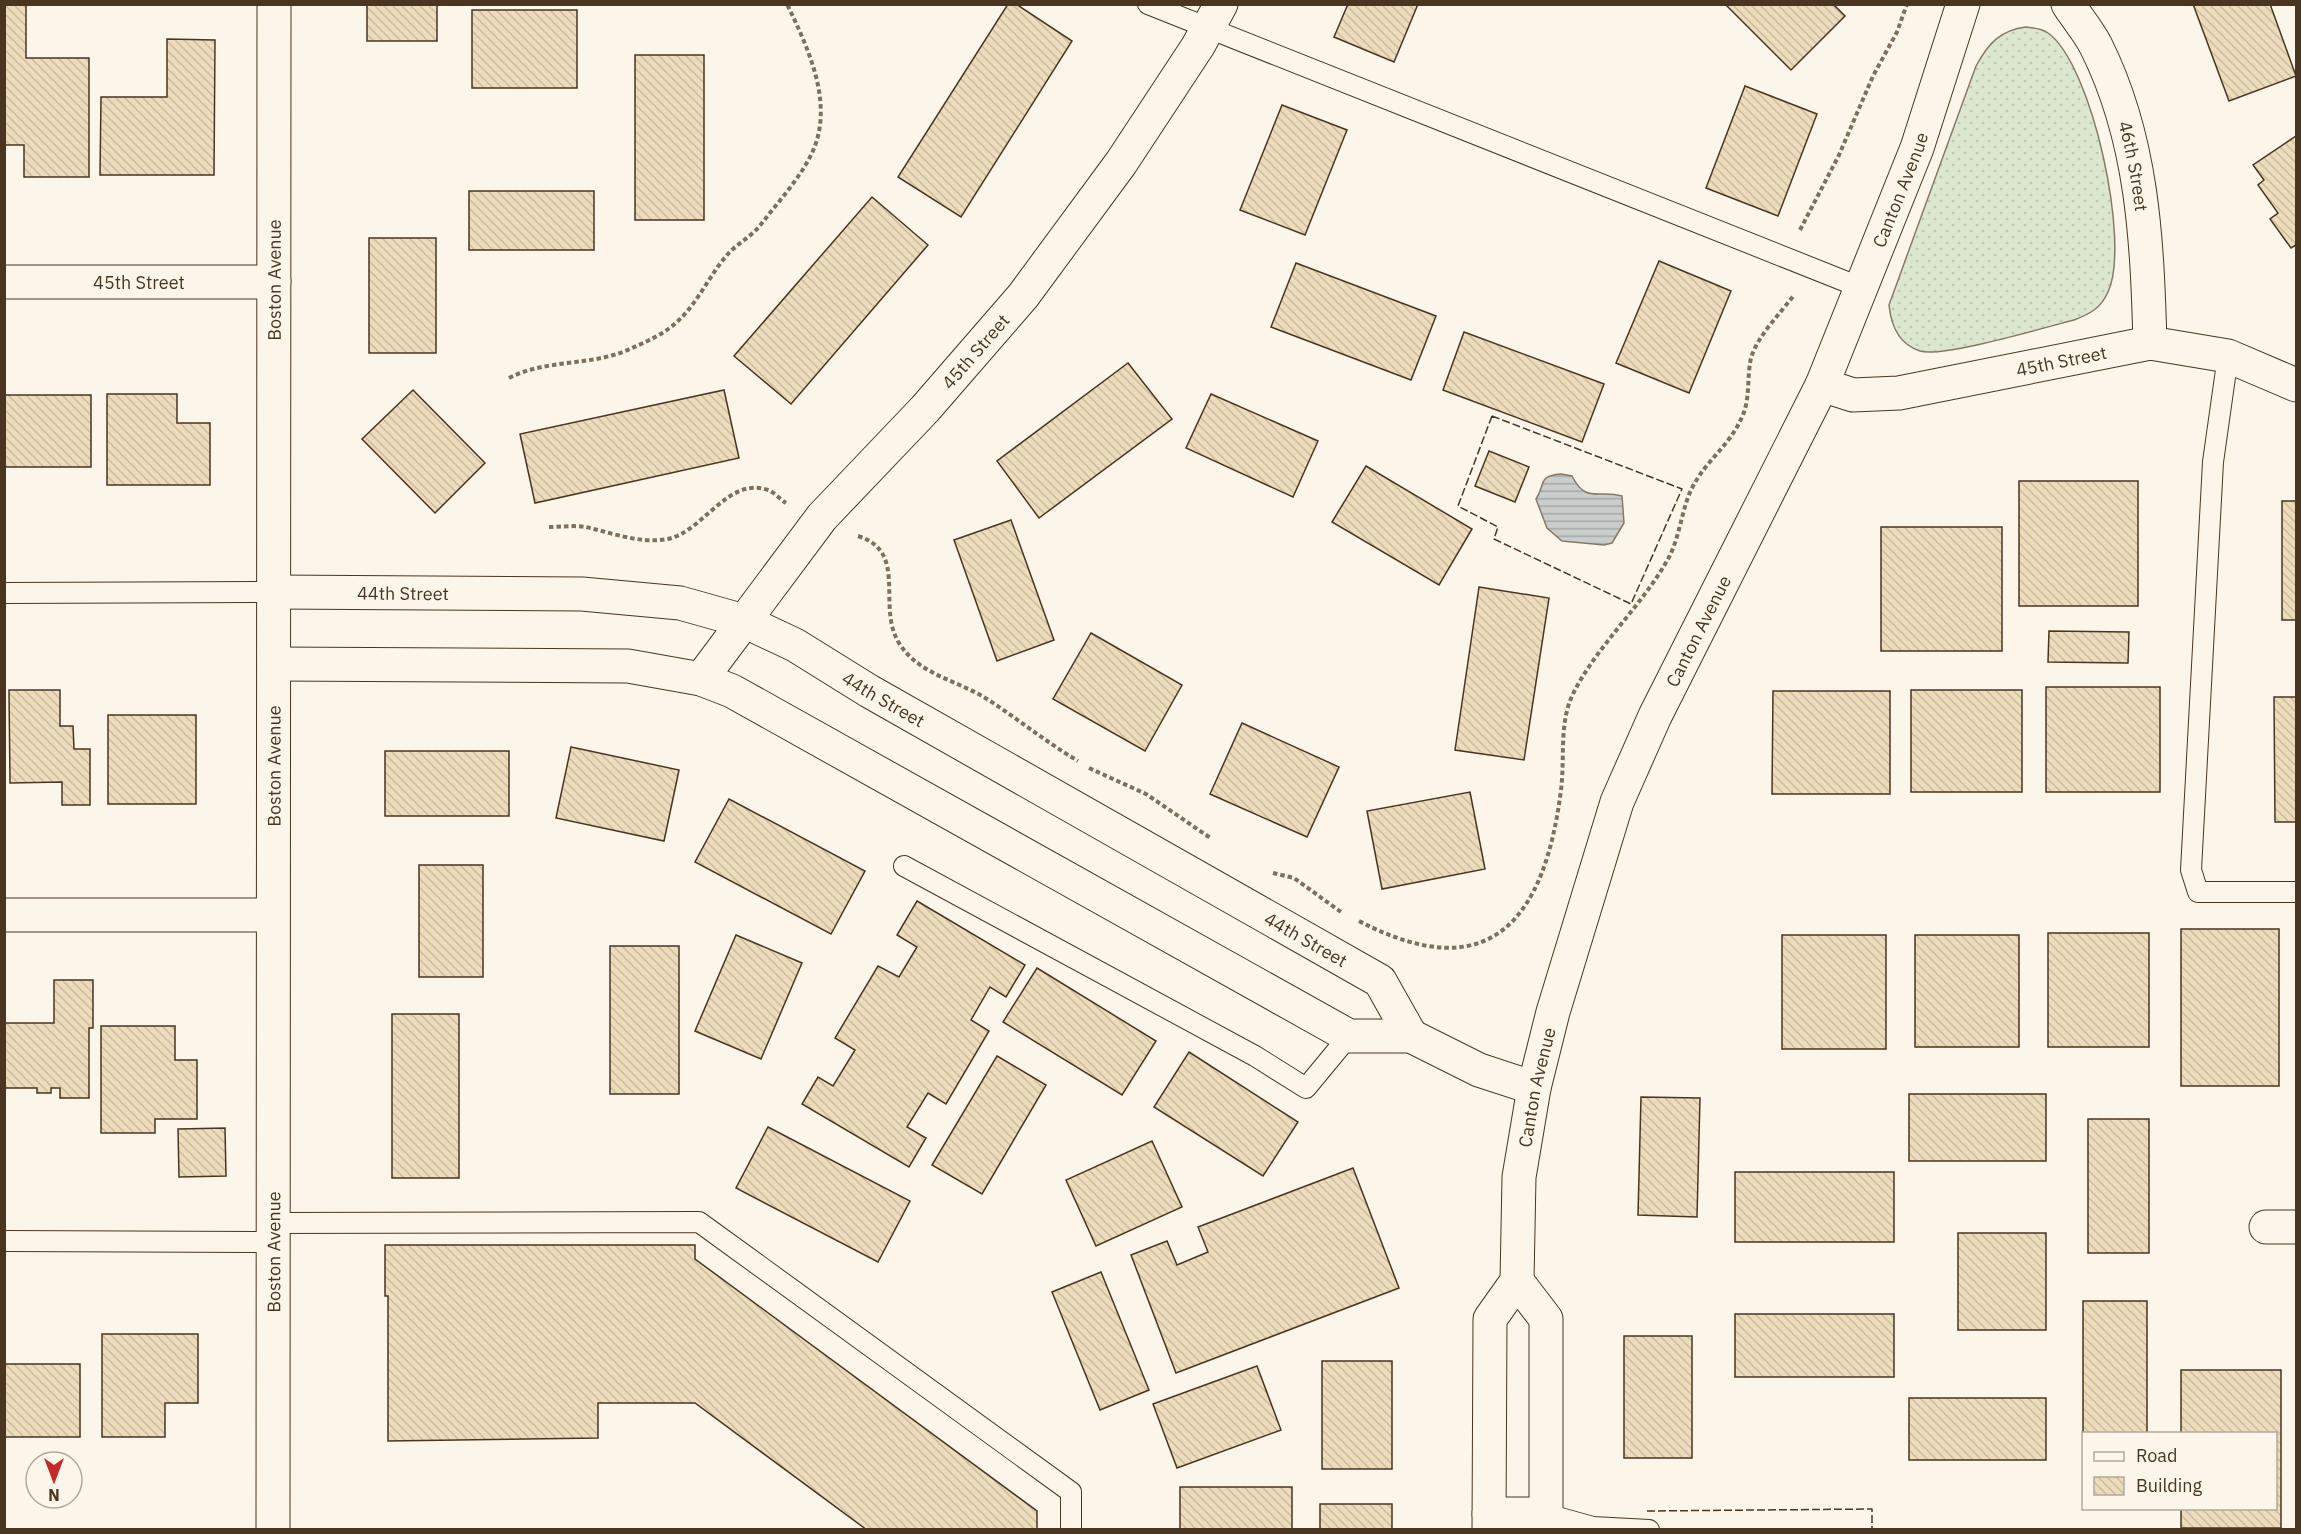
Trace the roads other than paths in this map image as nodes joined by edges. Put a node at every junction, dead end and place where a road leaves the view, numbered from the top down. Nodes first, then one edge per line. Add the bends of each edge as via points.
1 (274, 4) edge
2 (1148, 4) edge
3 (1963, 4) edge
4 (2068, 4) edge
5 (1214, 17) edge
6 (4, 282) edge
7 (274, 282) junction
8 (1862, 288) junction
9 (2150, 343) junction
10 (2228, 356) junction
11 (1822, 385) junction
12 (2296, 385) edge
13 (274, 592) junction
14 (4, 594) edge
15 (744, 621) junction
16 (274, 664) junction
17 (701, 679) junction
18 (904, 866) dead end
19 (2296, 892) edge
20 (4, 915) edge
21 (273, 915) junction
22 (1349, 1036) junction
23 (1411, 1036) junction
24 (1534, 1088) junction
25 (273, 1233) junction
26 (4, 1240) edge
27 (1517, 1281) junction
28 (1489, 1522) edge
29 (1546, 1522) edge
30 (273, 1530) edge
31 (1071, 1530) edge
32 (1648, 1530) edge

1 - 7 street, Boston Avenue
2 - 5 lane
3 - 8 street, Canton Avenue via 1917,148
4 - 9 street, 46th Street via 2096,44 2117,93 2134,156 2146,232
5 - 8 lane
5 - 15 street, 45th Street via 1121,163 1023,296 926,409 818,523
6 - 7 street, 45th Street
7 - 13 street, Boston Avenue
8 - 11 street, Canton Avenue
9 - 10 street, 45th Street
9 - 11 street, 45th Street via 1899,393 1853,395
10 - 12 street, 45th Street
10 - 19 lane via 2214,462 2191,870 2198,892
11 - 24 street, Canton Avenue via 1655,716 1617,802 1552,1012
13 - 14 lane
13 - 15 street, 44th Street via 582,594 680,603
13 - 16 street, Boston Avenue
15 - 17 street, 45th Street
15 - 23 street, 44th Street via 795,645 869,691 1380,981
16 - 17 street via 628,666
16 - 21 street, Boston Avenue
17 - 22 street via 732,691
18 - 22 lane via 1236,1045 1306,1088
20 - 21 street
21 - 25 street, Boston Avenue
22 - 23 street
23 - 24 street via 1479,1070
24 - 27 street, Canton Avenue via 1519,1177
25 - 26 lane
25 - 30 street, Boston Avenue
25 - 31 lane via 699,1222 1071,1492
27 - 28 street via 1490,1319
27 - 29 street via 1545,1319
28 - 29 street
29 - 32 lane

